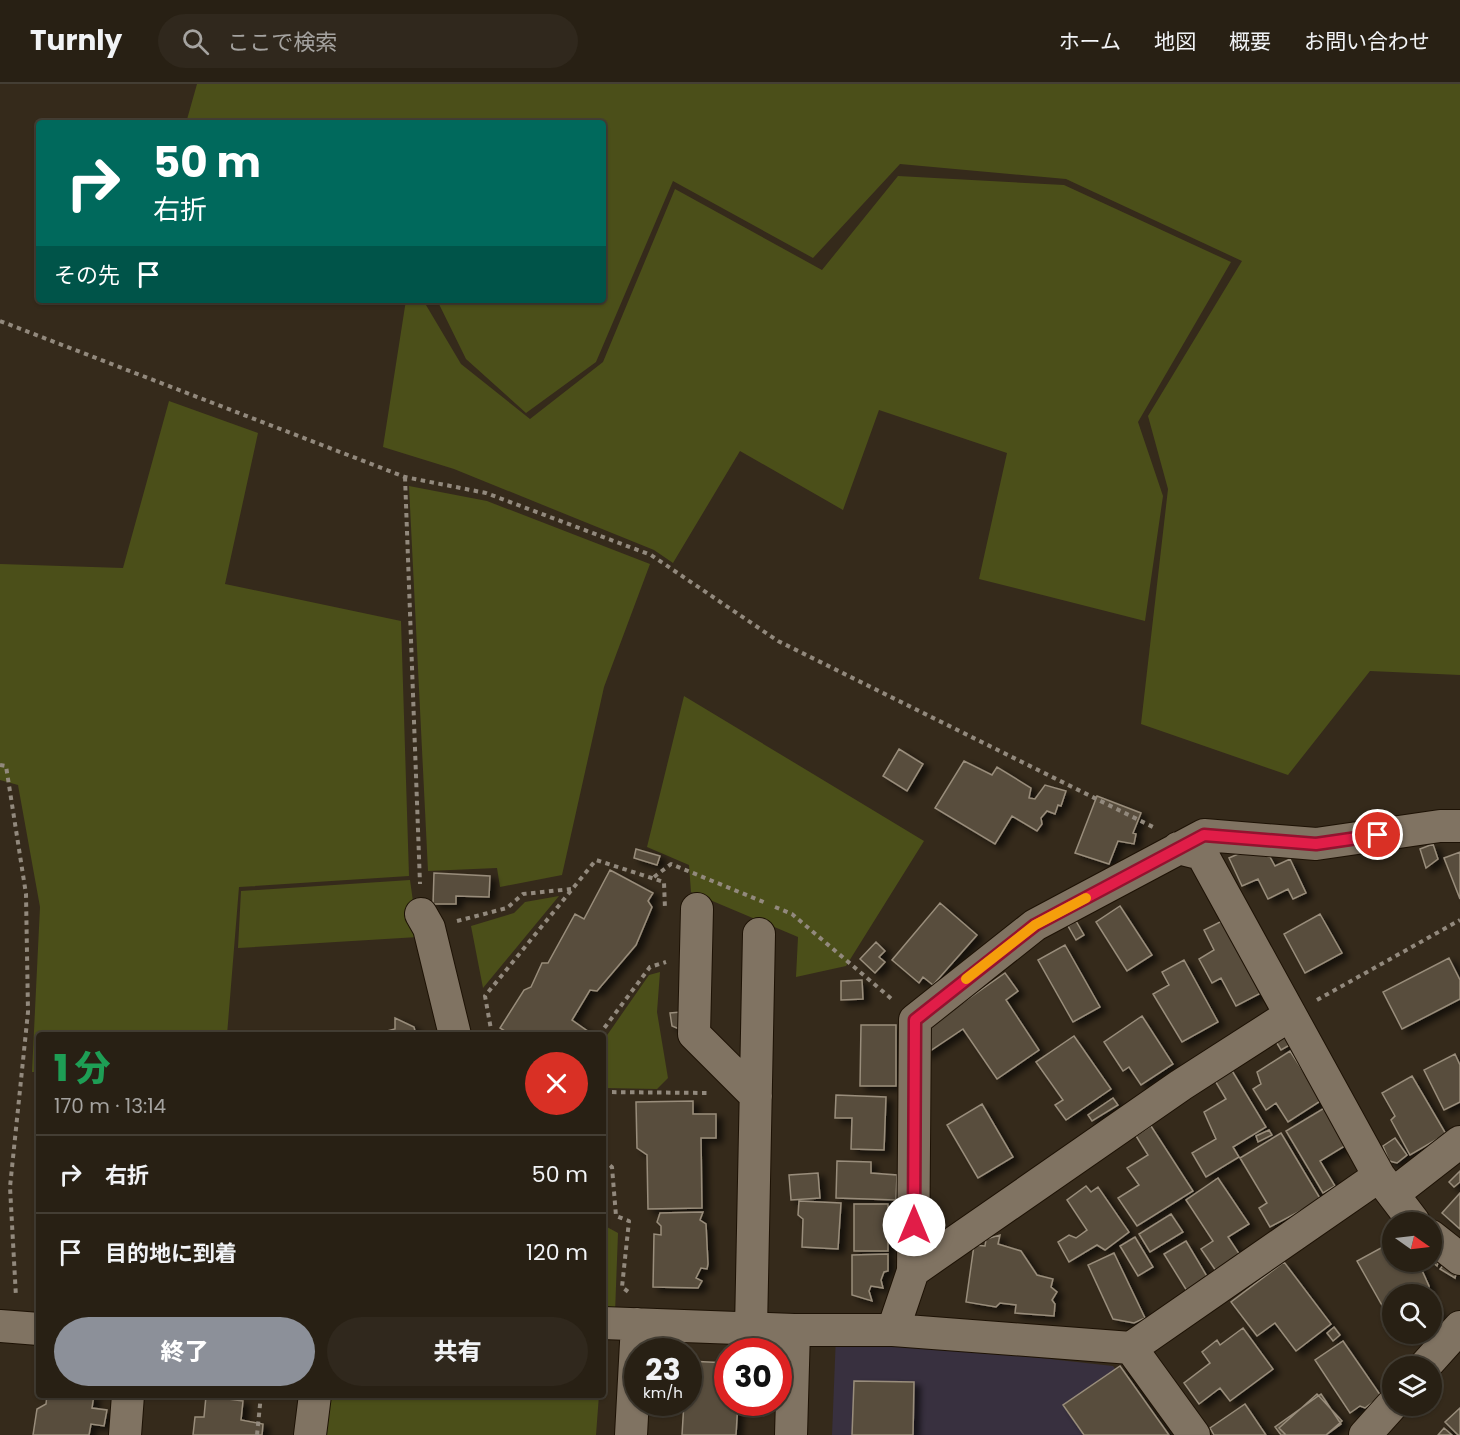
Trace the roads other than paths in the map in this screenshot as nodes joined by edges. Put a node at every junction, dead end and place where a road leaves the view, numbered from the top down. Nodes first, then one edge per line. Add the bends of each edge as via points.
1 (1460, 826) edge
2 (1178, 848) junction
3 (697, 909) dead end
4 (425, 921) road end
5 (759, 934) dead end
6 (1290, 1015) junction
7 (454, 1032) edge
8 (756, 1096) junction
9 (1460, 1142) edge
10 (1386, 1185) junction
11 (1406, 1212) edge
12 (1442, 1245) edge
13 (1460, 1259) edge
14 (913, 1271) junction
15 (637, 1311) junction
16 (606, 1322) edge
17 (1460, 1327) edge
18 (751, 1329) junction
19 (794, 1330) junction
20 (893, 1330) junction
21 (1131, 1348) junction
22 (1434, 1356) edge
23 (128, 1398) edge
24 (315, 1398) edge
25 (1382, 1416) edge
26 (125, 1435) edge
27 (310, 1435) edge
28 (631, 1435) edge
29 (791, 1435) edge
30 (1194, 1435) edge
31 (1365, 1435) edge

1 - 2 street via 1316,844 1204,835
2 - 6 street via 1202,854
2 - 14 street via 1035,925 915,1020
3 - 8 street via 681,962 694,1034
4 - 7 street
5 - 8 street
6 - 10 street
6 - 14 street via 1181,1085
8 - 18 street
9 - 10 street
10 - 11 street
10 - 21 street
12 - 13 street
14 - 20 street
15 - 16 street
15 - 18 street
15 - 28 street
17 - 22 street
18 - 19 street
19 - 20 street
19 - 29 street
20 - 21 street
21 - 30 street
23 - 26 street
24 - 27 street
25 - 31 street

